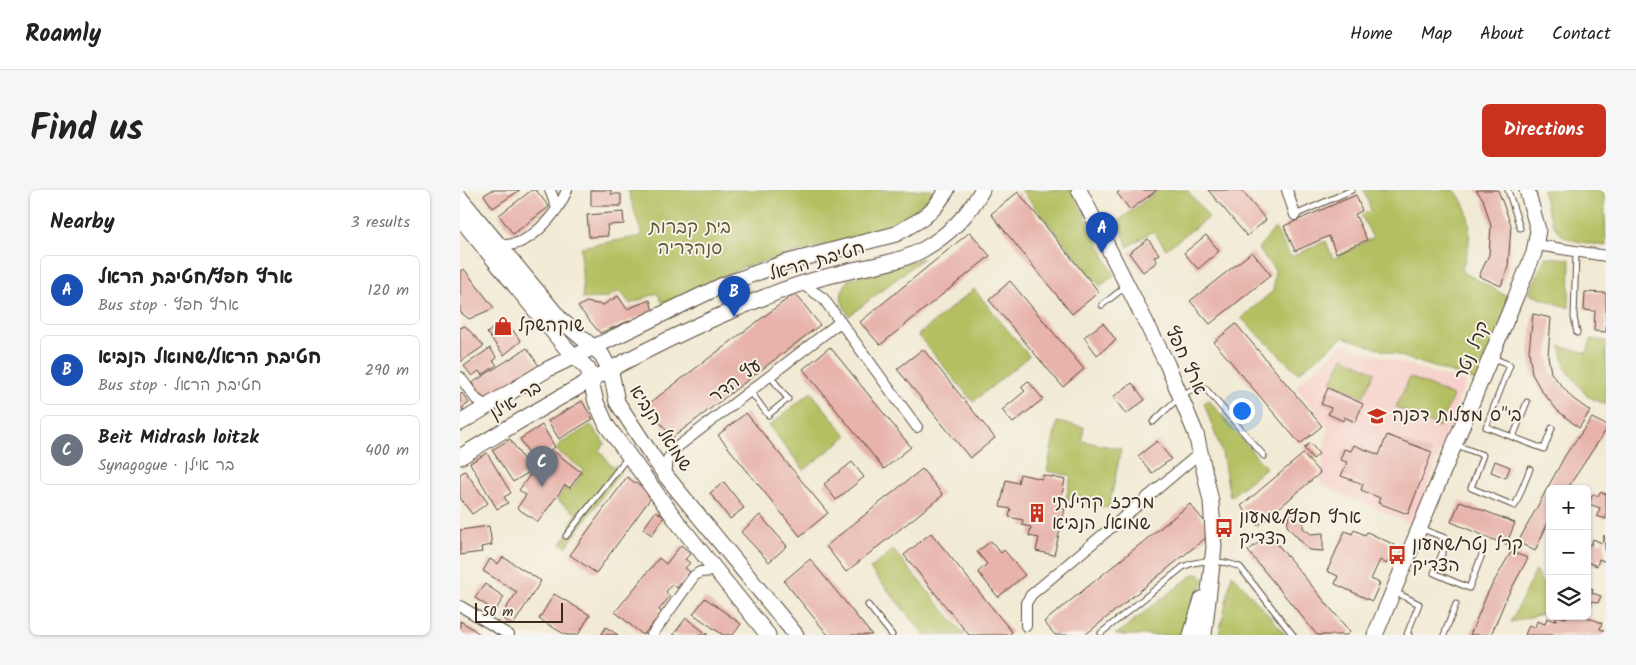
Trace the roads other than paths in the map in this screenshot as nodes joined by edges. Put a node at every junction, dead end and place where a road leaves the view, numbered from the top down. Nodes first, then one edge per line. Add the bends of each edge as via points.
1 (550, 190) edge
2 (567, 190) edge
3 (947, 190) edge
4 (982, 190) edge
5 (1079, 190) edge
6 (1287, 190) edge
7 (1352, 190) edge
8 (1508, 190) edge
9 (1527, 190) edge
10 (460, 198) edge
11 (557, 208) junction
12 (1295, 215) joint
13 (460, 218) edge
14 (1520, 228) dead end
15 (499, 244) junction
16 (519, 244) junction
17 (1537, 245) junction
18 (1576, 252) junction
19 (1606, 256) edge
20 (515, 263) junction
21 (828, 276) junction
22 (802, 284) junction
23 (1127, 286) junction
24 (823, 298) junction
25 (1102, 305) dead end
26 (840, 322) junction
27 (1577, 333) dead end
28 (594, 347) junction
29 (574, 356) junction
30 (1491, 357) junction
31 (610, 368) junction
32 (770, 376) junction
33 (460, 377) edge
34 (592, 378) junction
35 (750, 392) junction
36 (1182, 396) junction
37 (1527, 402) dead end
38 (486, 406) junction
39 (1153, 422) dead end
40 (460, 423) edge
41 (917, 426) dead end
42 (1552, 428) dead end
43 (1513, 437) junction
44 (1454, 444) junction
45 (1201, 452) junction
46 (629, 455) junction
47 (1264, 456) dead end
48 (460, 458) edge
49 (1530, 469) dead end
50 (666, 476) junction
51 (1420, 528) junction
52 (566, 536) dead end
53 (1482, 552) dead end
54 (1214, 562) junction
55 (716, 571) junction
56 (1393, 592) junction
57 (1456, 604) dead end
58 (868, 605) dead end
59 (460, 606) edge
60 (1026, 626) dead end
61 (1101, 633) dead end
62 (509, 635) edge
63 (652, 635) edge
64 (768, 635) edge
65 (796, 635) edge
66 (892, 635) edge
67 (1191, 635) edge
68 (1204, 635) edge
69 (1293, 635) edge
70 (1375, 635) edge
71 (1409, 635) edge
72 (1444, 635) edge

1 - 11 street
2 - 11 street
3 - 28 street, חטיבת הראל via 923,218 896,234 743,277
4 - 21 street, חטיבת הראל via 953,227 922,250
5 - 23 street, ארץ חפץ
6 - 12 street
7 - 12 lane
8 - 14 lane
9 - 17 street, קרל נטר via 1538,230
10 - 15 street, שמואל הנביא
11 - 16 street
13 - 29 street
15 - 16 street
15 - 20 street, שמואל הנביא
16 - 20 street
17 - 18 street
17 - 30 street, קרל נטר
18 - 19 street
18 - 27 lane via 1574,317
20 - 28 street, שמואל הנביא via 561,320
21 - 22 street, חטיבת הראל
21 - 24 street
22 - 24 street
22 - 31 street, חטיבת הראל via 734,309
23 - 25 lane
23 - 36 street, ארץ חפץ
24 - 26 street
26 - 32 street, עץ הדר
26 - 41 street
28 - 29 street, בר אילן
28 - 31 street, שמואל הנביא
29 - 34 street via 587,367
29 - 38 street, בר אילן
30 - 43 lane via 1510,365 1486,426
30 - 44 street, קרל נטר
31 - 34 street, חטיבת הראל
31 - 50 street, שמואל הנביא via 617,402
32 - 35 street, עץ הדר
32 - 35 lane via 788,400 768,415
33 - 38 street via 476,400
34 - 46 street via 601,416
34 - 48 street, בר אילן
35 - 50 street, עץ הדר via 676,448 668,459
36 - 39 lane
36 - 45 street, ארץ חפץ
36 - 47 lane via 1194,389 1205,388
37 - 43 lane
38 - 40 street, בר אילן
42 - 43 lane via 1544,449
44 - 49 lane via 1483,455 1471,488 1515,506
44 - 51 street, קרל נטר
45 - 54 street, ארץ חפץ via 1211,502
45 - 60 street via 1031,595 1026,603
46 - 52 lane
46 - 55 street
50 - 65 street, שמואל הנביא
51 - 53 lane via 1448,539 1434,573 1469,588
51 - 56 street, קרל נטר
54 - 61 lane via 1192,562 1183,567
54 - 67 street, ארץ חפץ
54 - 68 street, ארץ חפץ
54 - 69 lane via 1240,567
55 - 63 street via 700,572 694,576
55 - 64 street
56 - 70 street, קרל נטר
56 - 71 lane via 1419,604
57 - 72 lane
58 - 66 lane
59 - 62 street

